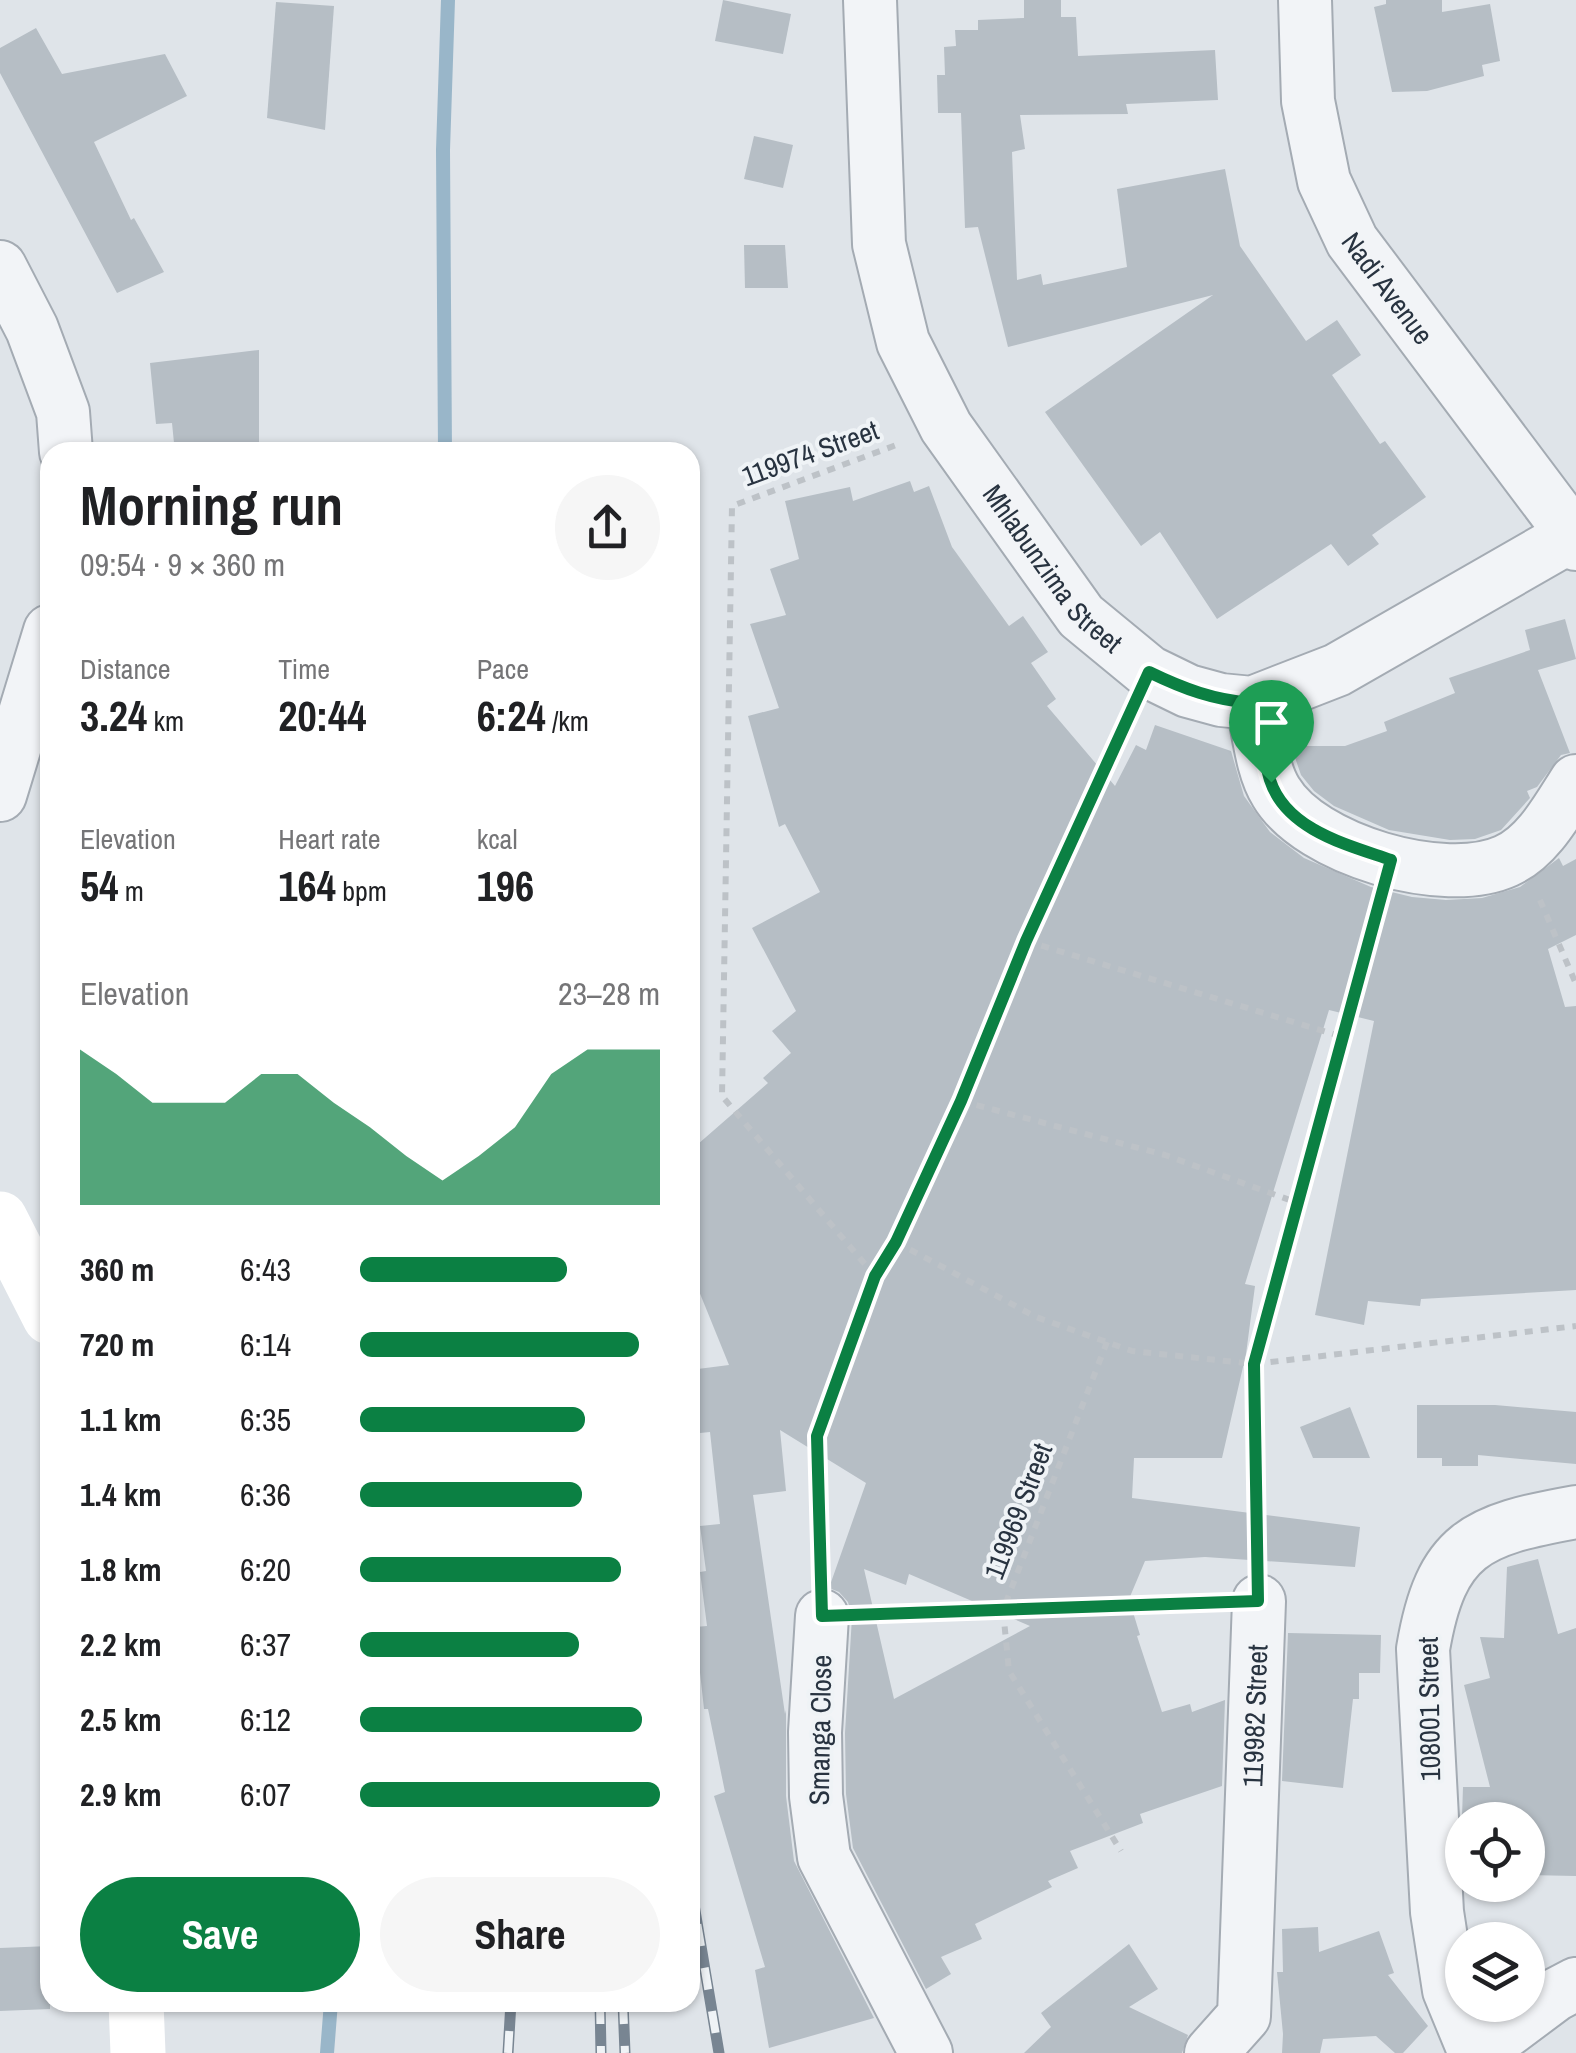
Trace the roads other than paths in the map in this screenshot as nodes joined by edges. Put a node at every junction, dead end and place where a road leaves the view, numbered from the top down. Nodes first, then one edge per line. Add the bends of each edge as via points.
1 (870, 0) edge
2 (1305, 0) edge
3 (0, 267) edge
4 (65, 442) edge
5 (1575, 537) edge
6 (40, 664) edge
7 (1252, 703) junction
8 (1576, 781) edge
9 (0, 794) edge
10 (0, 1219) edge
11 (40, 1297) edge
12 (1576, 1512) edge
13 (1258, 1601) road end
14 (822, 1616) road end
15 (1576, 1984) edge
16 (136, 2012) edge
17 (138, 2053) edge
18 (926, 2053) edge
19 (1211, 2053) edge
20 (1476, 2053) edge

1 - 7 street, Mhlabunzima Street via 879,244 903,342 946,427 1080,616 1149,672 1188,691
2 - 5 street, Nadi Avenue via 1308,101 1324,181 1352,240
3 - 4 street via 32,329 62,412
5 - 7 street via 1337,670
6 - 9 street
7 - 8 street via 1271,782 1291,813 1346,844 1426,870 1503,863 1520,853
10 - 11 street
12 - 20 street, 108001 Street via 1490,1532 1460,1553 1436,1589 1428,1616 1423,1649 1438,1912 1449,1990
13 - 19 street, 119982 Street via 1244,2016
14 - 18 street, Smanga Close via 815,1732 824,1856
15 - 20 street
16 - 17 street

